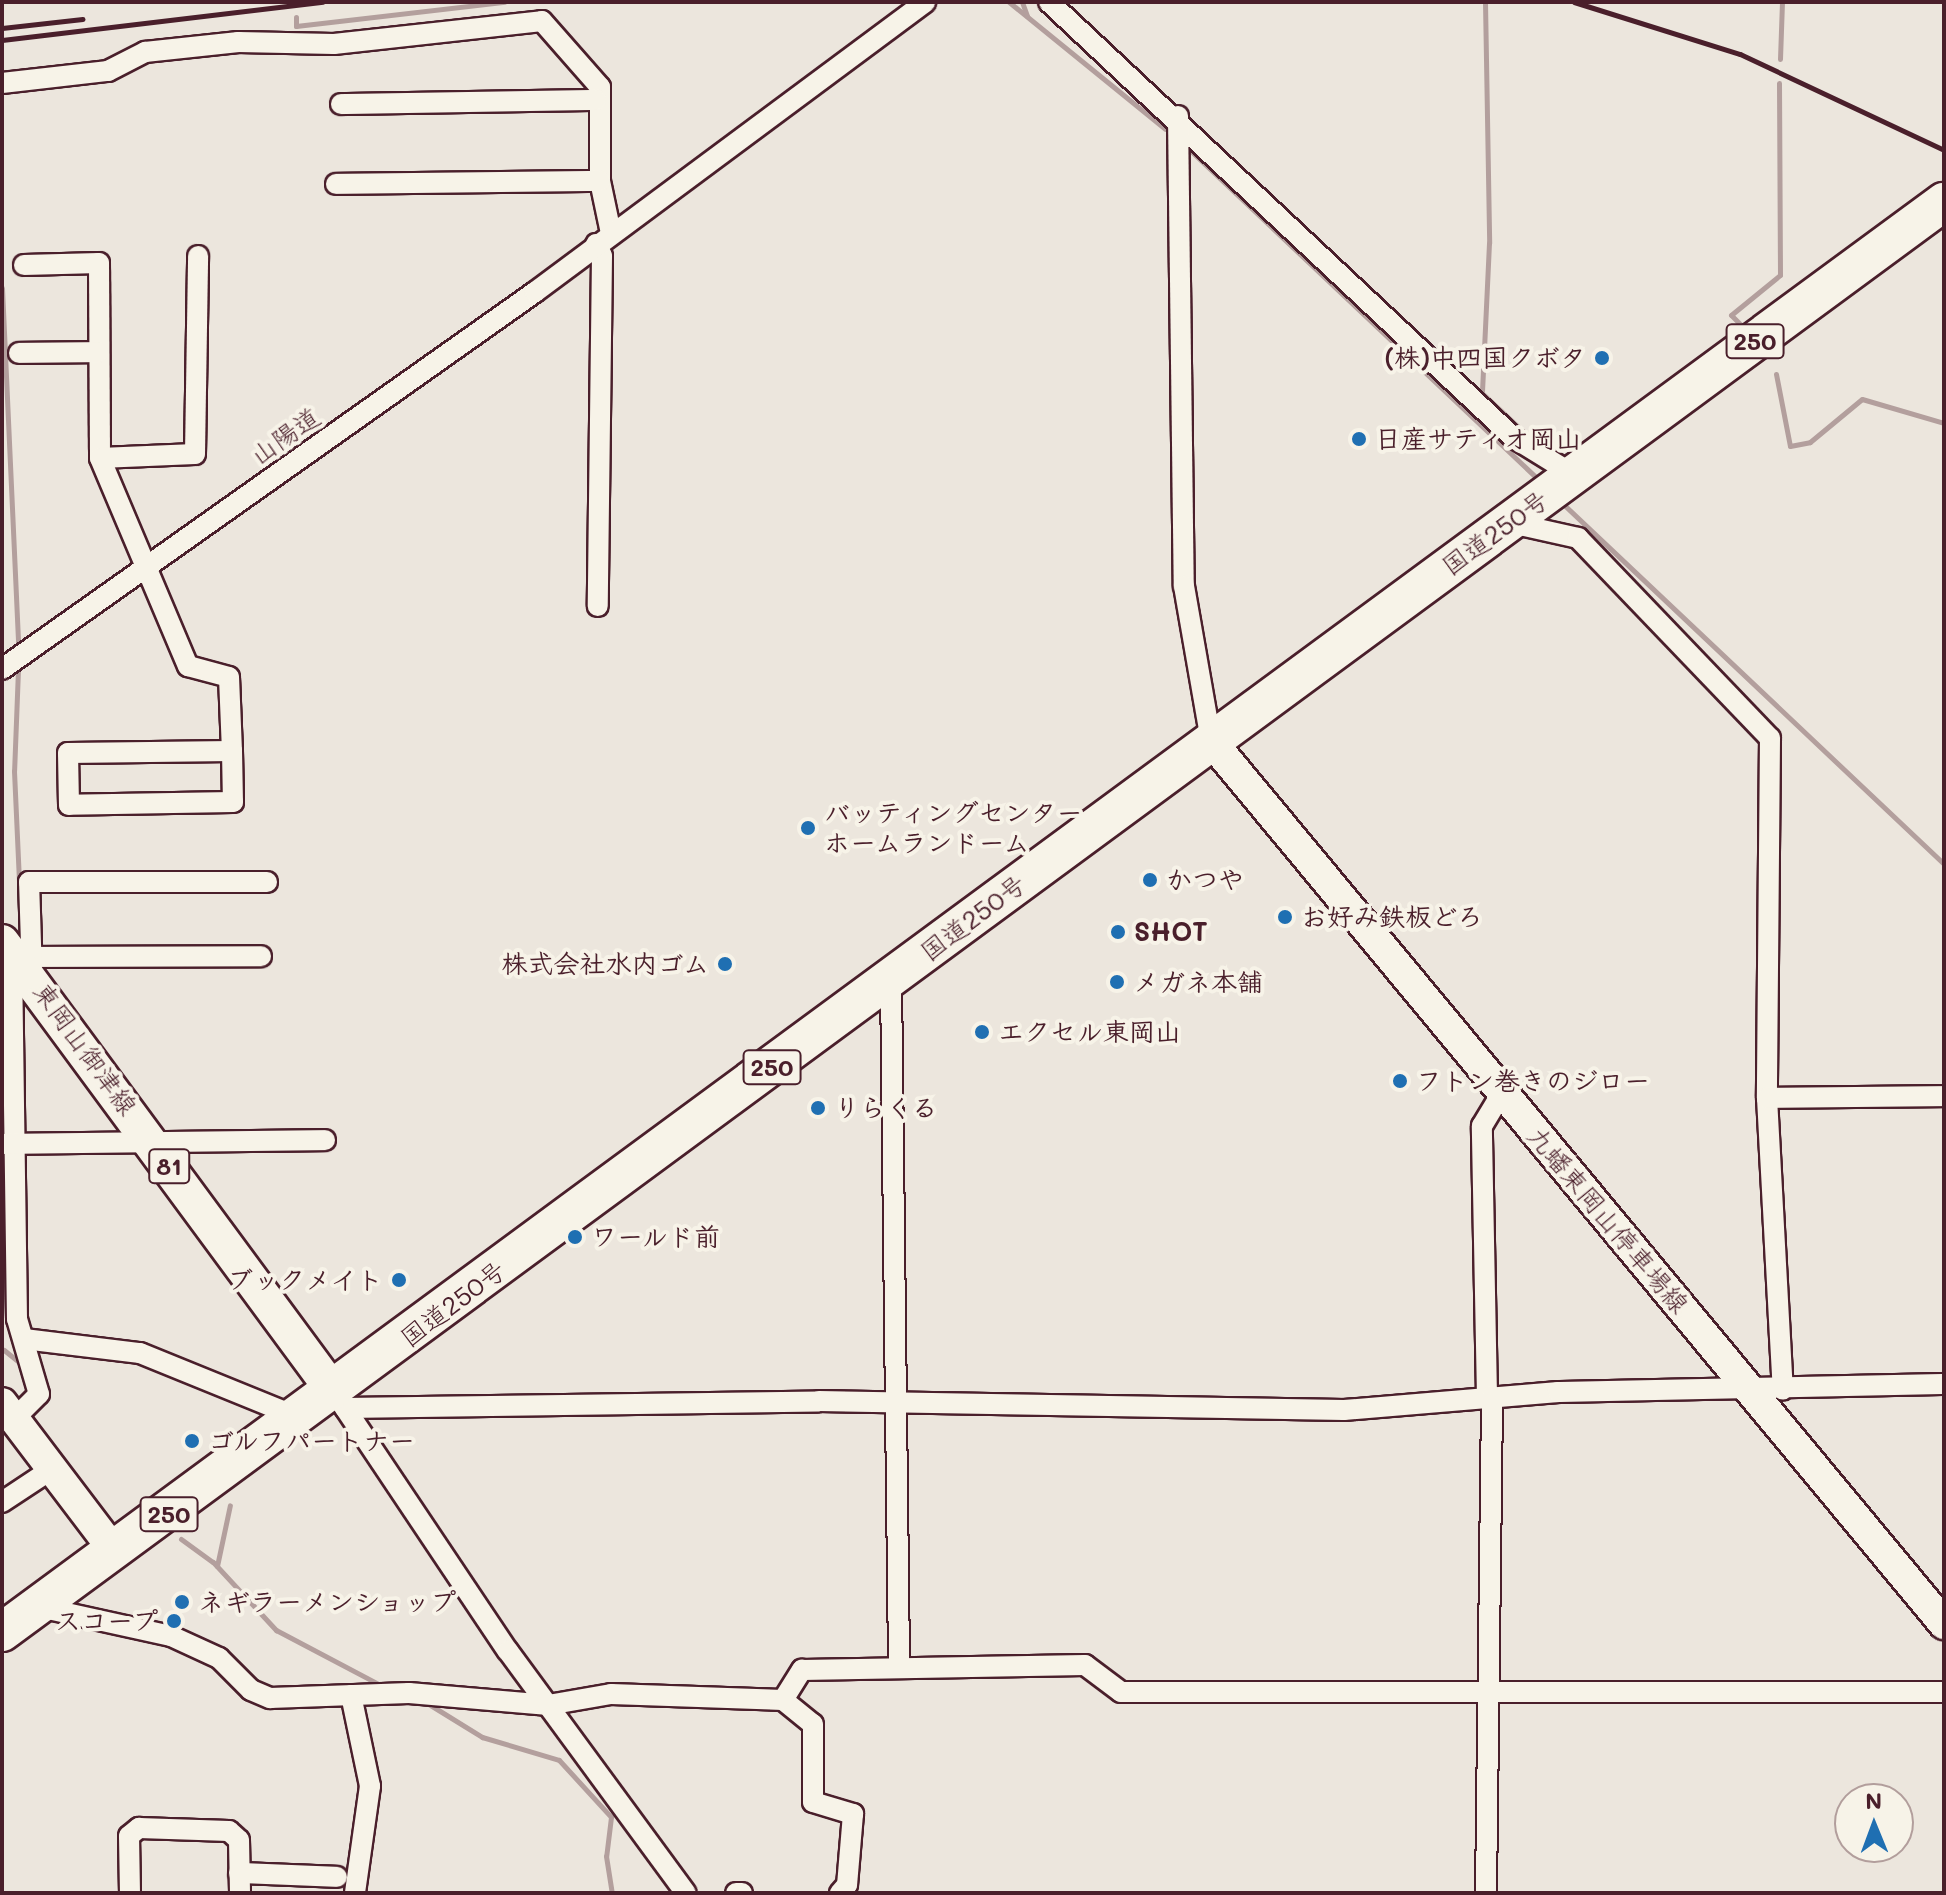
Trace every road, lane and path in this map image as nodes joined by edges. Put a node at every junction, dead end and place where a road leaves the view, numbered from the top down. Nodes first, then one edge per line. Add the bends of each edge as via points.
1 (925, 2) edge
2 (1049, 2) edge
3 (2, 83) edge
4 (596, 100) junction
5 (341, 104) dead end
6 (1178, 116) junction
7 (600, 181) junction
8 (336, 184) dead end
9 (1944, 202) edge
10 (604, 238) junction
11 (198, 256) dead end
12 (24, 265) dead end
13 (98, 352) junction
14 (19, 353) dead end
15 (102, 464) junction
16 (1560, 485) junction
17 (1509, 523) junction
18 (145, 567) junction
19 (598, 606) dead end
20 (2, 669) edge
21 (1211, 741) junction
22 (232, 751) junction
23 (267, 882) dead end
24 (261, 956) dead end
25 (19, 958) edge
26 (891, 979) junction
27 (1502, 1093) junction
28 (1944, 1096) edge
29 (1767, 1098) junction
30 (325, 1140) dead end
31 (152, 1142) junction
32 (6, 1145) edge
33 (24, 1339) junction
34 (1944, 1384) edge
35 (1783, 1390) junction
36 (1752, 1393) junction
37 (1489, 1396) junction
38 (339, 1400) junction
39 (898, 1404) junction
40 (8, 1411) edge
41 (300, 1417) junction
42 (52, 1469) junction
43 (2, 1502) edge
44 (115, 1552) junction
45 (56, 1610) junction
46 (1944, 1624) edge
47 (2, 1632) edge
48 (899, 1668) junction
49 (1485, 1692) junction
50 (1944, 1692) edge
51 (351, 1695) junction
52 (783, 1700) junction
53 (548, 1705) junction
54 (337, 1877) dead end
55 (240, 1883) edge
56 (130, 1893) edge
57 (355, 1893) edge
58 (686, 1893) edge
59 (736, 1893) edge
60 (742, 1893) edge
61 (840, 1893) edge
62 (1486, 1893) edge

1 - 10 street, 山陽道
2 - 6 street
3 - 4 street via 108,71 145,52 285,39 334,44 532,18 600,87
4 - 5 street
4 - 7 street
6 - 16 street
6 - 21 street via 1184,586
7 - 8 street
7 - 10 street
9 - 16 highway, 国道250号 / 250
10 - 18 street, 山陽道
10 - 19 street
11 - 15 street via 195,454
12 - 13 street via 99,263
13 - 14 street
13 - 15 street
15 - 18 street
16 - 17 highway, 国道250号 / 250
17 - 21 highway, 国道250号 / 250
17 - 29 street via 1578,538 1770,738
18 - 20 street, 山陽道
18 - 22 street via 188,666 229,677
21 - 26 highway, 国道250号 / 250
21 - 27 main road, 九蟠東岡山停車場線
22 - 22 street via 68,753 69,805 233,802
23 - 25 street via 29,882
24 - 25 street
25 - 31 main road, 東岡山御津線 / 81
25 - 32 street
26 - 38 highway, 国道250号 / 250
26 - 39 street
27 - 36 main road, 九蟠東岡山停車場線
27 - 37 street via 1482,1126
28 - 29 street
29 - 35 street
30 - 31 street
31 - 32 street
31 - 38 main road, 東岡山御津線 / 81
32 - 33 street
33 - 40 street via 39,1394
33 - 41 street via 140,1353
34 - 35 street
35 - 36 street
36 - 37 street
36 - 46 main road, 九蟠東岡山停車場線
37 - 39 street via 1344,1410
37 - 49 street
38 - 39 street
38 - 41 highway, 国道250号 / 250
38 - 53 street
39 - 48 street
40 - 42 main road
41 - 44 highway, 国道250号 / 250
42 - 43 street
42 - 44 main road
44 - 45 highway, 国道250号 / 250
45 - 47 highway, 国道250号 / 250
45 - 51 street via 171,1636 219,1658 270,1698
48 - 49 street via 1085,1665 1121,1692
48 - 52 street via 802,1670
49 - 50 street
49 - 62 street
51 - 53 street via 409,1693
51 - 57 street via 370,1786
52 - 53 street via 611,1694
52 - 61 street via 813,1724 813,1802 843,1805 853,1814 847,1885
53 - 58 street
54 - 55 street
55 - 56 street via 239,1840 229,1831 139,1828 129,1836
59 - 60 street

